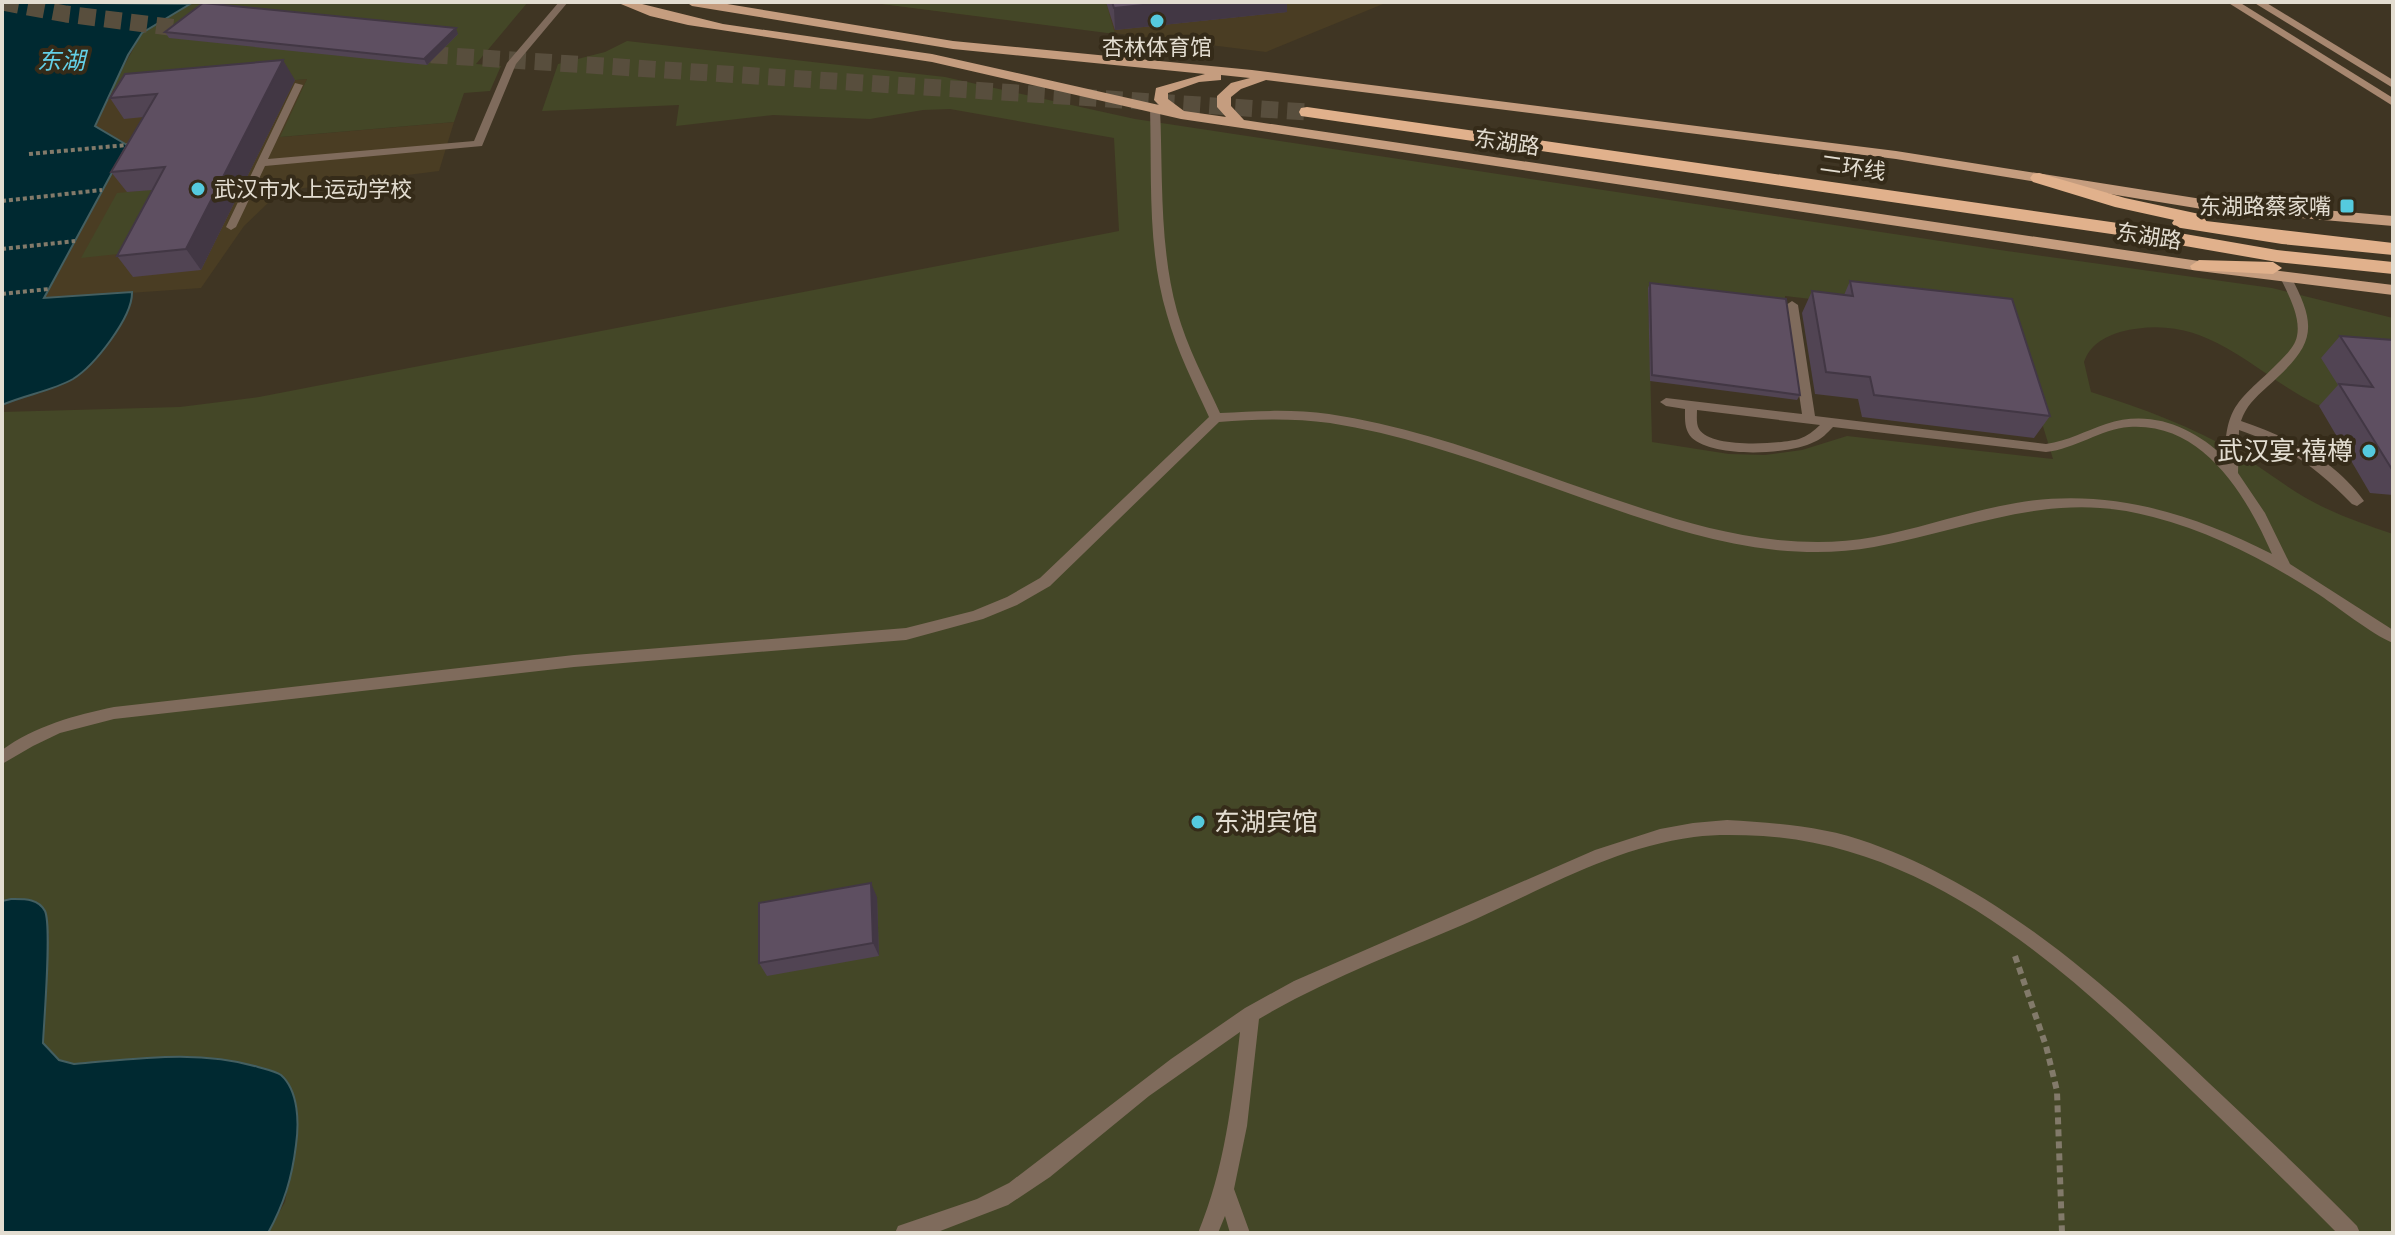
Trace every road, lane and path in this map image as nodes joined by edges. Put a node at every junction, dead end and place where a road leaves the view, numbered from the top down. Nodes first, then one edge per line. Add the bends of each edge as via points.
1 (564, 2) edge
2 (622, 2) edge
3 (692, 2) edge
4 (2232, 2) edge
5 (2258, 2) edge
6 (1106, 70) junction
7 (1252, 74) junction
8 (298, 85) dead end
9 (2393, 85) edge
10 (1071, 86) junction
11 (1161, 91) junction
12 (1308, 97) junction
13 (1131, 102) junction
14 (2393, 103) edge
15 (1155, 108) junction
16 (1181, 115) junction
17 (1240, 124) junction
18 (127, 145) edge
19 (29, 154) dead end
20 (261, 163) junction
21 (2039, 178) junction
22 (102, 190) dead end
23 (2, 201) edge
24 (2393, 221) edge
25 (231, 227) dead end
26 (2282, 238) junction
27 (75, 241) dead end
28 (2, 249) edge
29 (2393, 249) edge
30 (2199, 266) junction
31 (2393, 270) edge
32 (2286, 277) junction
33 (49, 289) dead end
34 (2393, 290) edge
35 (2, 294) edge
36 (1792, 305) dead end
37 (1666, 402) dead end
38 (1691, 405) junction
39 (1216, 418) junction
40 (1809, 419) junction
41 (1830, 422) junction
42 (2235, 424) junction
43 (2232, 473) junction
44 (2357, 501) dead end
45 (2284, 566) junction
46 (2393, 637) edge
47 (2, 758) edge
48 (2014, 953) dead end
49 (1251, 1014) junction
50 (1225, 1190) junction
51 (905, 1233) edge
52 (1208, 1233) edge
53 (1240, 1233) edge
54 (2062, 1233) edge
55 (2350, 1233) edge

1 - 20 lane via 512,63 478,144
2 - 10 main road, 东湖路 via 694,22 897,51
3 - 6 main road, 东湖路 via 953,45 1060,54
4 - 14 main road
5 - 9 main road
6 - 7 main road, 东湖路
6 - 10 main road via 1095,84
6 - 11 main road via 1152,81
7 - 11 main road via 1197,78
7 - 12 main road, 东湖路
8 - 20 lane
10 - 13 main road, 东湖路
11 - 13 main road
11 - 16 main road via 1161,100
12 - 17 main road via 1255,79 1236,86 1224,96 1224,107
12 - 21 main road, 东湖路 via 1896,155
12 - 26 highway, 二环线
12 - 31 highway, 二环线 via 2277,256
13 - 15 main road, 东湖路
15 - 16 main road, 东湖路
15 - 39 lane via 1168,298
16 - 17 main road, 东湖路
17 - 30 main road, 东湖路
18 - 19 path
20 - 25 lane
21 - 24 main road, 东湖路 via 2208,205
21 - 26 highway via 2121,203
22 - 23 path
26 - 29 highway, 二环线
27 - 28 path
30 - 31 highway
30 - 32 main road, 东湖路
32 - 34 main road, 东湖路
32 - 42 lane via 2302,313 2302,346 2250,395
33 - 35 path
36 - 40 lane
37 - 38 lane
38 - 40 lane
38 - 41 lane via 1697,435 1739,446 1797,444 1814,438
39 - 45 lane via 1281,413 1387,427 1676,525 1745,541 1850,545 2032,504 2088,502 2182,522
39 - 47 lane via 1045,582 1016,601 951,625 906,634 574,661 114,713 72,721
40 - 41 lane
41 - 43 lane via 2046,448 2145,423 2191,439
42 - 43 lane
42 - 44 lane via 2294,445
43 - 45 lane via 2265,522
45 - 46 lane
48 - 54 path via 2057,1091
49 - 50 lane
49 - 51 lane via 1001,1198
49 - 55 lane via 1590,860 1648,840 1726,827 1800,833 1920,871 1999,914 2155,1044
50 - 52 lane
50 - 53 lane

